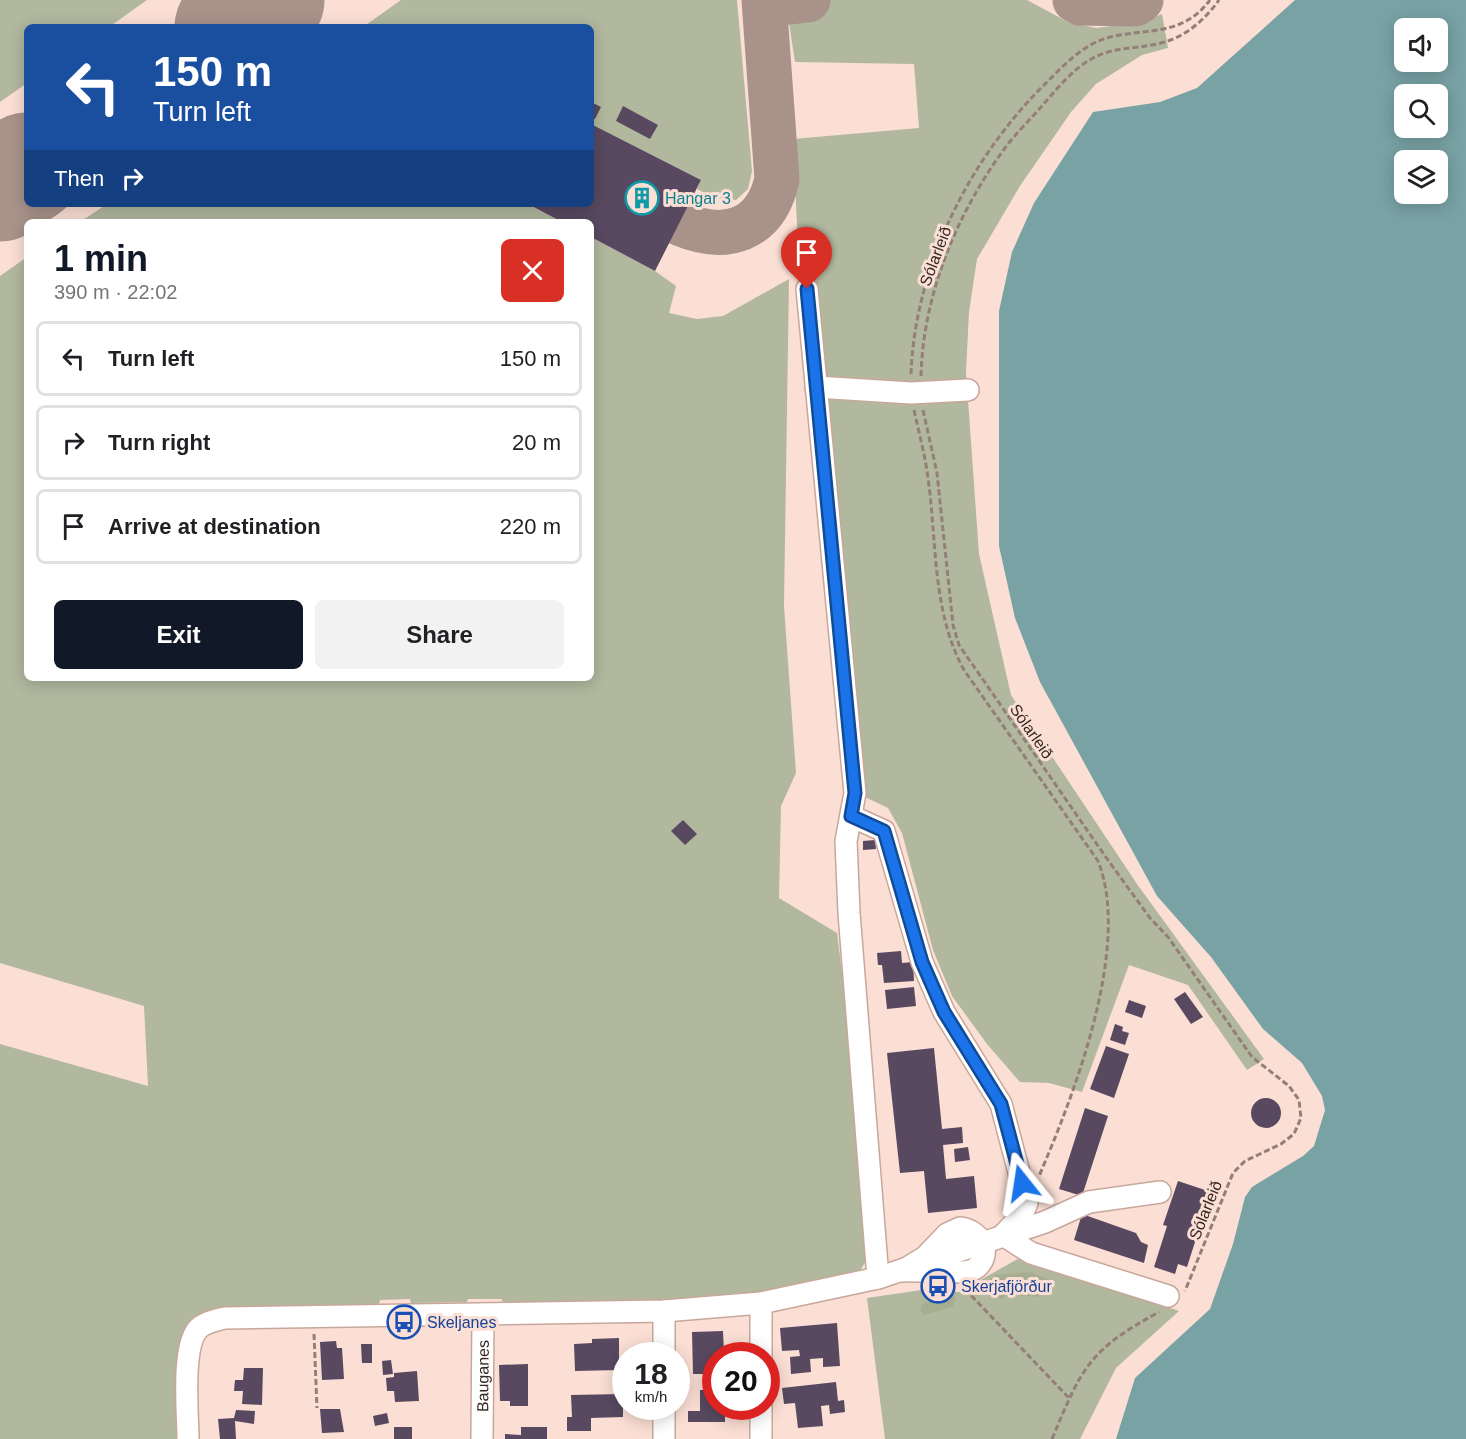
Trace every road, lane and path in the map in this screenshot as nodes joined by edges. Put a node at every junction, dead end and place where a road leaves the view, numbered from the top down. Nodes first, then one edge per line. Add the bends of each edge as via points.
1 (1210, 0) edge
2 (1218, 0) edge
3 (807, 289) dead end
4 (816, 387) junction
5 (968, 390) dead end
6 (916, 393) junction
7 (851, 816) junction
8 (1105, 856) junction
9 (1098, 861) junction
10 (1160, 1192) dead end
11 (1028, 1203) junction
12 (1003, 1235) junction
13 (983, 1242) junction
14 (902, 1270) junction
15 (952, 1272) junction
16 (878, 1278) junction
17 (1170, 1301) junction
18 (761, 1303) junction
19 (664, 1311) junction
20 (483, 1314) junction
21 (314, 1329) dead end
22 (664, 1342) edge
23 (761, 1342) edge
24 (1069, 1398) junction
25 (317, 1408) dead end
26 (664, 1420) edge
27 (761, 1420) edge
28 (188, 1439) edge
29 (482, 1439) edge
30 (664, 1439) edge
31 (761, 1439) edge
32 (1052, 1439) edge

1 - 6 path, Sólarleið via 1181,23 1160,31 1095,43 1073,57 1031,98 984,159 952,215 926,283 913,337
2 - 6 path, Sólarleið via 1206,17 1183,34 1158,44 1113,49 1092,59 1066,79 1005,148 964,216 934,290 922,340
3 - 4 street
4 - 6 street
4 - 7 street via 855,793
5 - 6 street
6 - 8 path, Sólarleið via 937,473 953,625 959,645
6 - 9 path, Sólarleið via 944,622 952,647 964,670
7 - 11 street via 884,831 922,962 944,1012 1001,1104
7 - 16 street via 846,841 849,913
8 - 9 path
8 - 17 path, Sólarleið via 1168,937 1252,1057 1288,1086 1302,1108 1294,1134 1245,1161 1233,1173 1188,1287
9 - 11 path, Sólarleið via 1107,888 1109,917 1098,1002 1057,1131
10 - 12 street via 1089,1202
11 - 12 street
12 - 13 street
12 - 17 street via 1031,1253
13 - 14 street
13 - 15 street via 984,1256 977,1268
14 - 15 street
14 - 16 street
15 - 24 path
16 - 18 street
17 - 24 path, Sólarleið via 1106,1344 1091,1359
18 - 19 street
18 - 23 street
19 - 20 street
19 - 22 street
20 - 28 street via 225,1318 210,1322 198,1329 189,1350
20 - 29 street, Bauganes
21 - 25 path
24 - 32 path, Sólarleið
26 - 30 street
27 - 31 street

